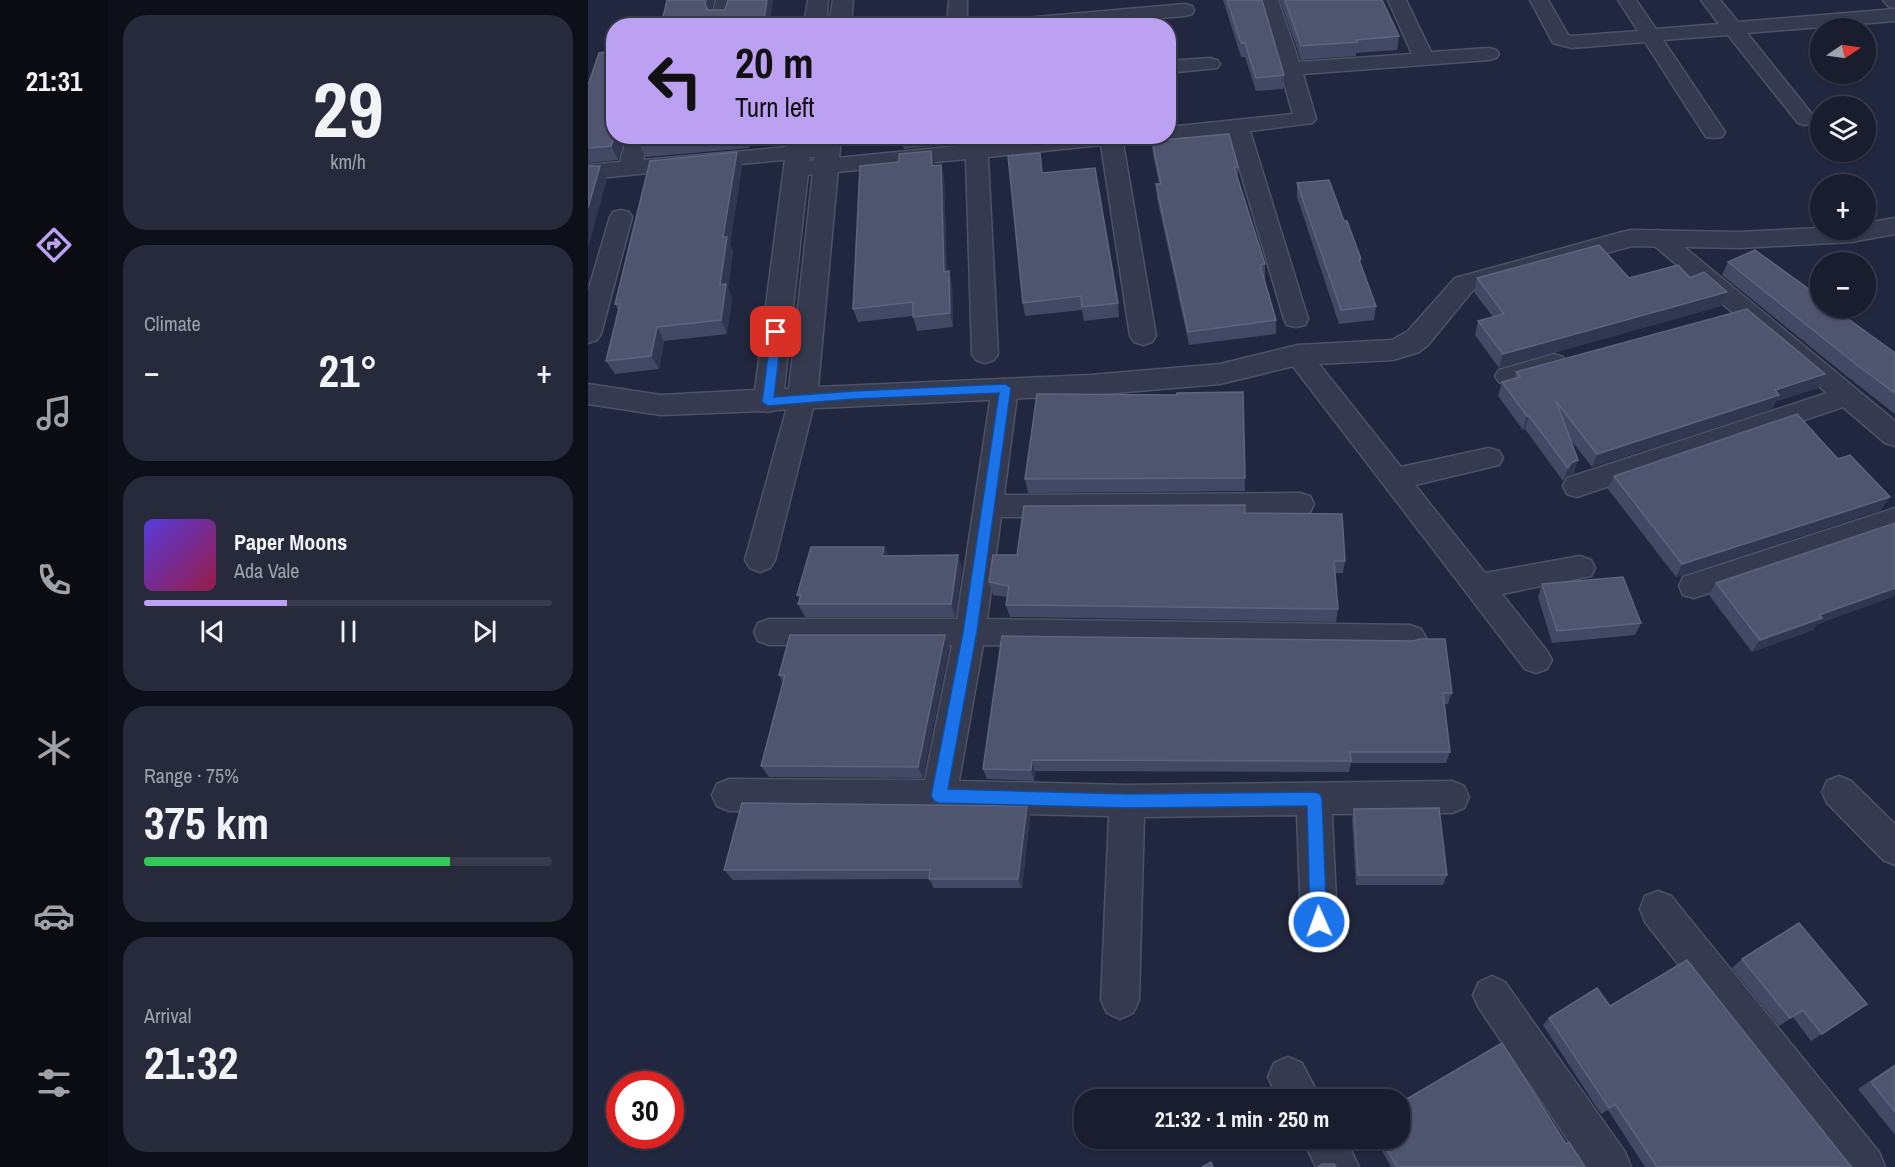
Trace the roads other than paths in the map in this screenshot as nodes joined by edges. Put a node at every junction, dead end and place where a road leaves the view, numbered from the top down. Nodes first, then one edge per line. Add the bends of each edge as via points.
1 (818, 0) edge
2 (843, 0) edge
3 (958, 0) edge
4 (1269, 0) edge
5 (1397, 0) edge
6 (1539, 0) edge
7 (1627, 0) edge
8 (1710, 0) edge
9 (1063, 9) edge
10 (1185, 10) dead end
11 (1895, 15) edge
12 (816, 18) edge
13 (841, 18) edge
14 (957, 18) edge
15 (1016, 18) edge
16 (1733, 30) junction
17 (1651, 36) junction
18 (1489, 54) dead end
19 (1424, 59) junction
20 (1210, 64) dead end
21 (1176, 66) edge
22 (1291, 69) junction
23 (1805, 119) dead end
24 (1238, 126) junction
25 (1176, 132) edge
26 (1714, 132) dead end
27 (636, 144) edge
28 (1053, 144) edge
29 (1121, 144) edge
30 (828, 151) edge
31 (977, 152) junction
32 (798, 153) edge
33 (630, 168) junction
34 (588, 172) edge
35 (621, 217) dead end
36 (1895, 226) edge
37 (1658, 237) junction
38 (1296, 319) dead end
39 (588, 334) edge
40 (1143, 336) dead end
41 (984, 354) dead end
42 (1298, 355) junction
43 (1576, 357) edge
44 (1508, 376) dead end
45 (1005, 388) junction
46 (588, 394) edge
47 (1848, 396) junction
48 (802, 400) junction
49 (768, 402) junction
50 (1895, 436) edge
51 (1489, 458) dead end
52 (1395, 479) junction
53 (1577, 486) dead end
54 (1300, 504) dead end
55 (987, 506) junction
56 (1895, 519) edge
57 (760, 560) dead end
58 (1580, 568) dead end
59 (1479, 586) junction
60 (1694, 586) dead end
61 (770, 632) dead end
62 (970, 632) junction
63 (1410, 638) edge
64 (1536, 660) dead end
65 (1839, 792) dead end
66 (729, 795) dead end
67 (939, 796) junction
68 (1452, 798) dead end
69 (1314, 799) junction
70 (1127, 801) junction
71 (1895, 848) edge
72 (1658, 909) dead end
73 (1319, 922) dead end
74 (1492, 995) dead end
75 (1120, 1000) dead end
76 (1328, 1149) edge
77 (1338, 1167) edge
78 (1610, 1167) edge
79 (1864, 1167) edge

1 - 12 street
2 - 13 street
3 - 14 street
4 - 22 street
5 - 19 street
6 - 17 street via 1560,39 1572,42
7 - 17 street
8 - 16 street
9 - 10 street
9 - 15 street
11 - 16 street
16 - 17 street
16 - 23 street
17 - 26 street
18 - 19 street
19 - 22 street
20 - 21 street
22 - 24 street via 1305,119
24 - 25 street
24 - 38 street
27 - 33 street
28 - 31 street
29 - 40 street
30 - 31 street
30 - 32 street
30 - 48 street
31 - 41 street
32 - 33 street
32 - 49 street
33 - 34 street
35 - 39 street
36 - 37 street via 1851,234 1739,240
37 - 42 street via 1631,238 1473,280 1457,290 1409,345 1393,350
37 - 47 street via 1733,313
42 - 45 street via 1220,374
42 - 52 street
43 - 44 street
45 - 48 street
45 - 55 street
46 - 49 street via 661,405
47 - 50 street
47 - 53 street
48 - 49 street
48 - 57 street
51 - 52 street
52 - 59 street
54 - 55 street
55 - 62 street
56 - 60 street
58 - 59 street
59 - 64 street
61 - 62 street
62 - 63 street
62 - 67 street
65 - 71 street
66 - 67 street
67 - 70 street
68 - 69 street
69 - 70 street
69 - 73 street
70 - 75 street
72 - 79 street
74 - 78 street
76 - 77 street

